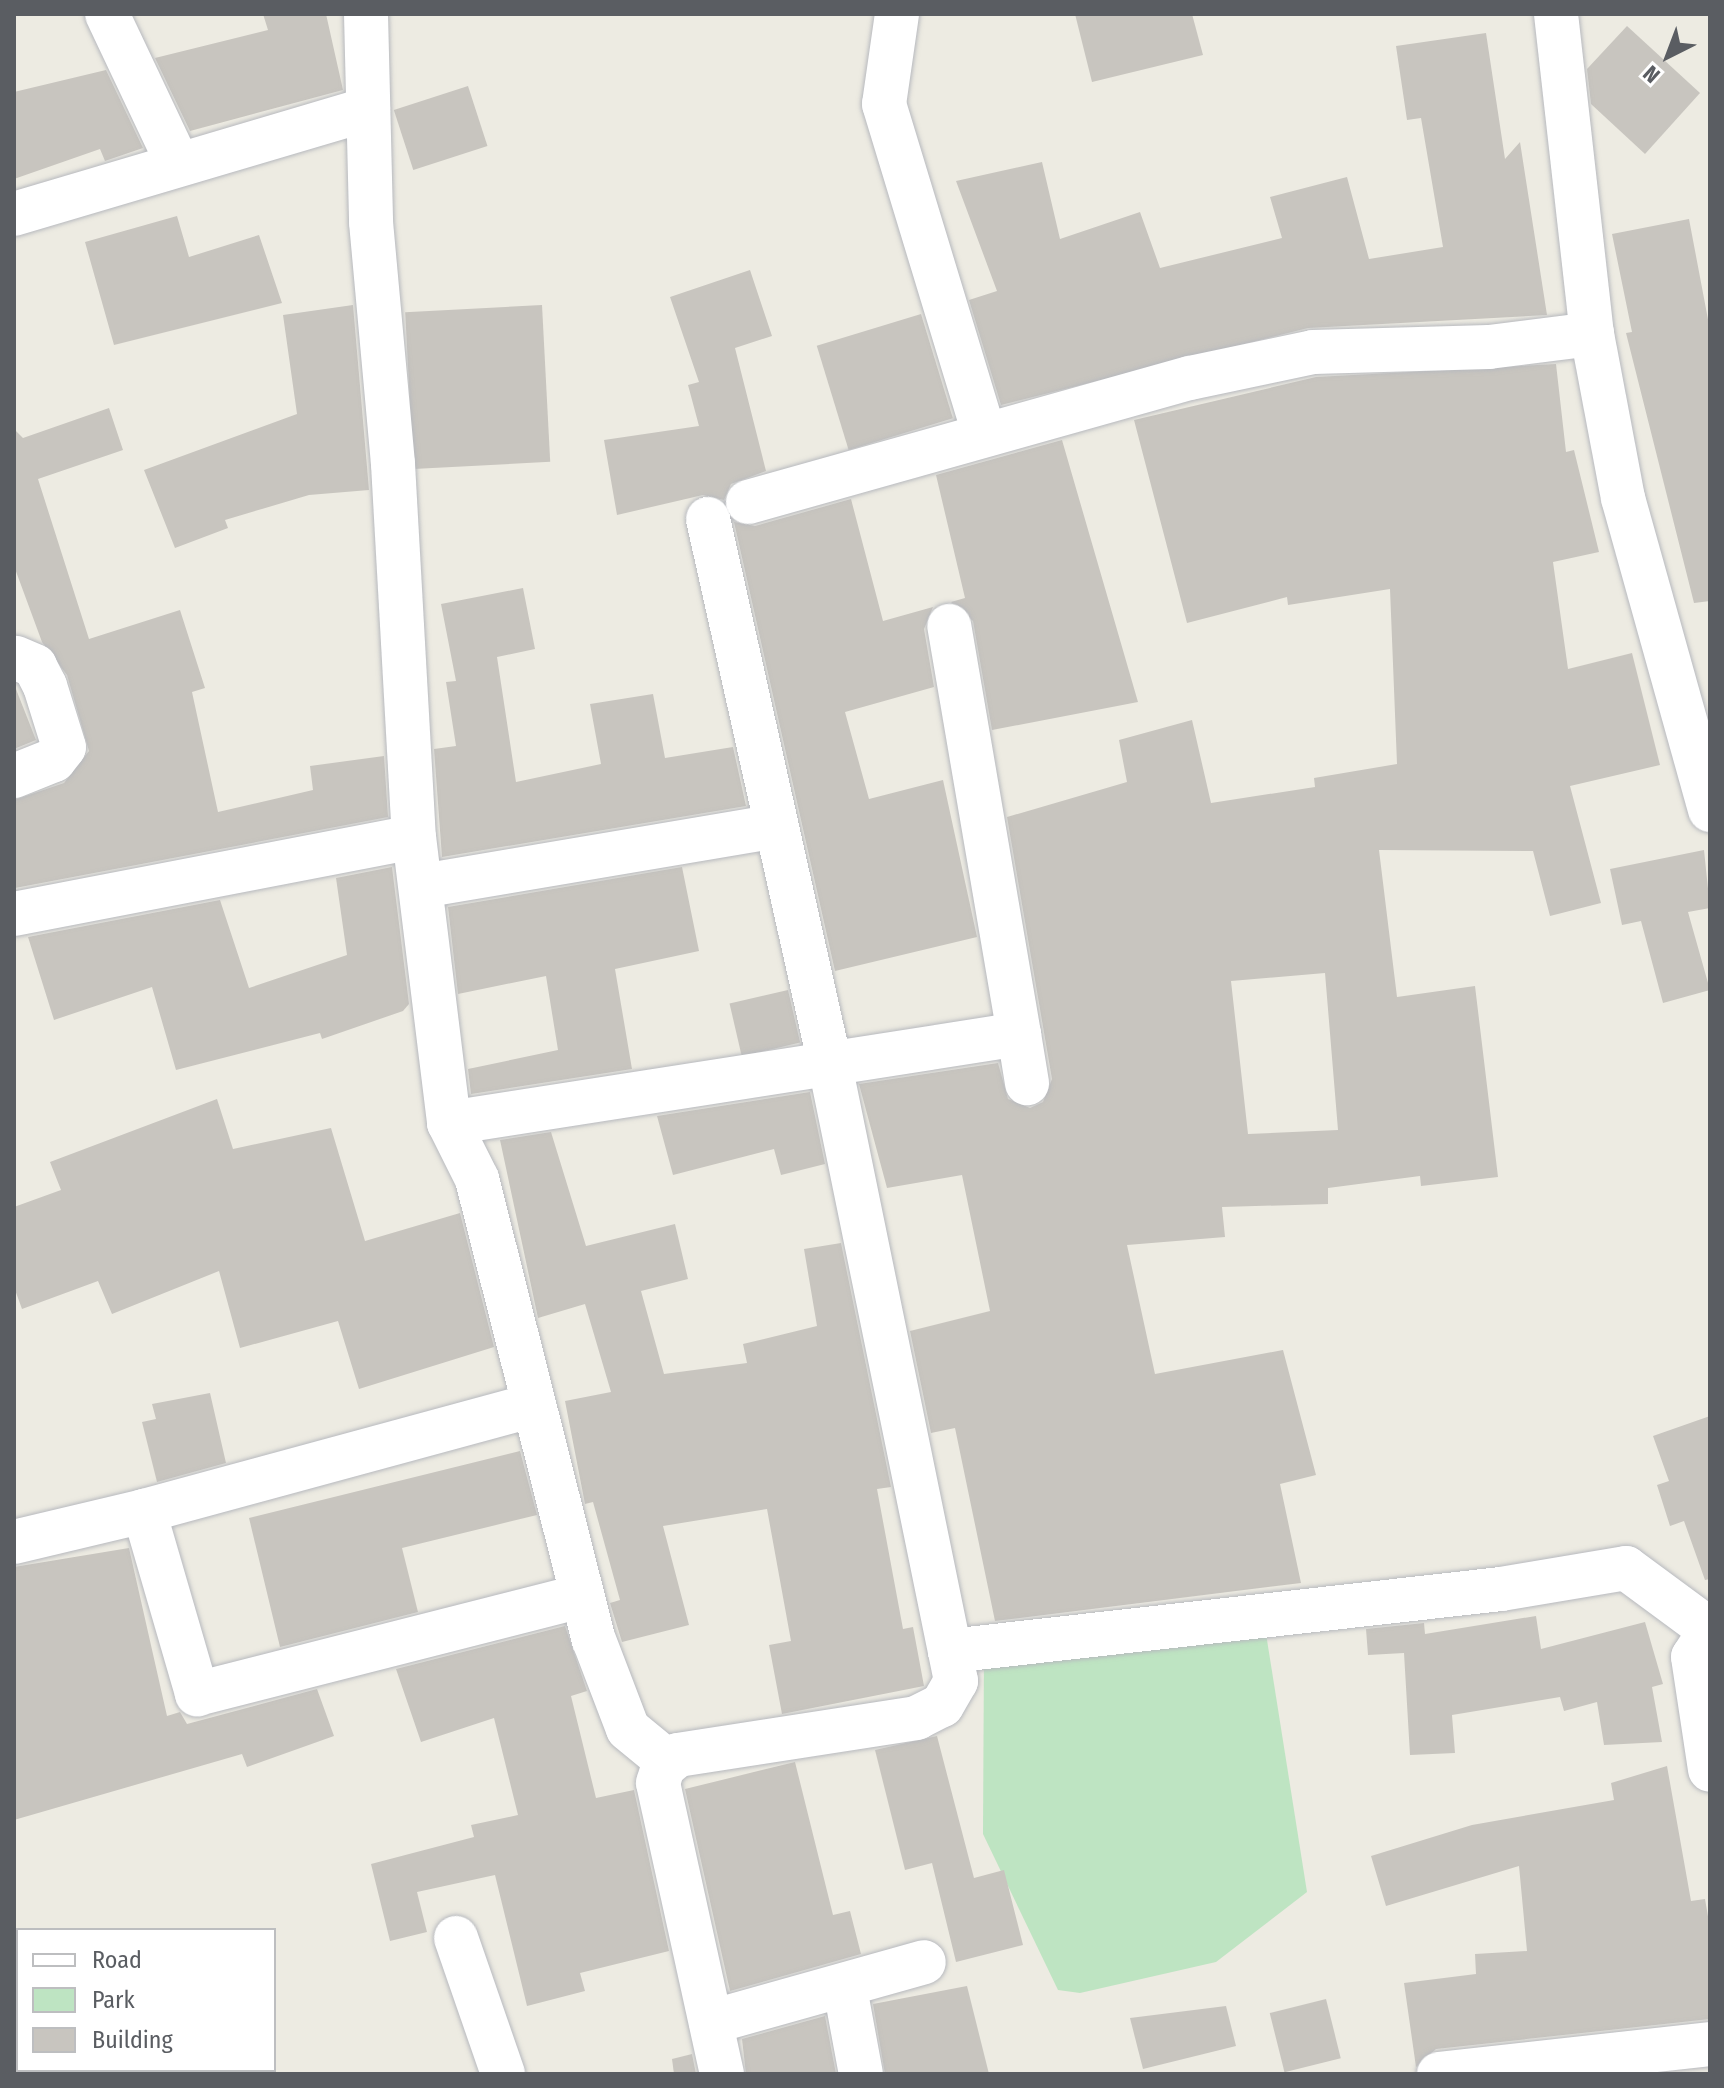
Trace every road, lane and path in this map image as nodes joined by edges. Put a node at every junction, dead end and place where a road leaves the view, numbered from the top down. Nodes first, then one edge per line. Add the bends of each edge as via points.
1 (107, 14) edge
2 (366, 14) edge
3 (897, 14) edge
4 (1556, 14) edge
5 (368, 109) junction
6 (176, 160) junction
7 (14, 214) edge
8 (1592, 334) junction
9 (984, 434) junction
10 (748, 502) dead end
11 (708, 519) dead end
12 (949, 626) dead end
13 (15, 655) edge
14 (14, 776) edge
15 (1710, 810) edge
16 (776, 826) junction
17 (414, 837) junction
18 (422, 886) junction
19 (14, 914) edge
20 (1019, 1034) junction
21 (829, 1060) junction
22 (1027, 1083) dead end
23 (449, 1123) junction
24 (534, 1405) junction
25 (144, 1511) junction
26 (14, 1542) edge
27 (582, 1596) junction
28 (1710, 1630) edge
29 (950, 1651) junction
30 (668, 1762) junction
31 (1710, 1770) edge
32 (456, 1938) dead end
33 (924, 1962) dead end
34 (845, 1988) junction
35 (711, 2022) junction
36 (1710, 2044) edge
37 (503, 2074) edge
38 (722, 2074) edge
39 (861, 2074) edge
40 (1439, 2074) edge

1 - 6 street
2 - 5 street
3 - 9 street via 884,104
4 - 8 street
5 - 6 street via 251,148
5 - 17 street
6 - 7 street via 81,198
8 - 9 street via 1489,347 1313,352
8 - 15 street via 1623,498
9 - 10 street
11 - 16 street
12 - 20 street
13 - 14 street via 35,666 64,747 54,760
16 - 18 street
16 - 21 street
17 - 18 street
17 - 19 street
18 - 23 street
20 - 21 street
20 - 22 street
21 - 23 street
21 - 29 street
23 - 24 street via 477,1179
24 - 25 street
24 - 27 street
25 - 26 street
25 - 27 street via 197,1694
27 - 30 street via 628,1729
28 - 29 street via 1626,1568 1501,1589
28 - 31 street via 1693,1657
29 - 30 street via 956,1681 942,1705 917,1718
30 - 35 street via 658,1783
32 - 37 street
33 - 34 street
34 - 35 street
34 - 39 street
35 - 38 street
36 - 40 street

